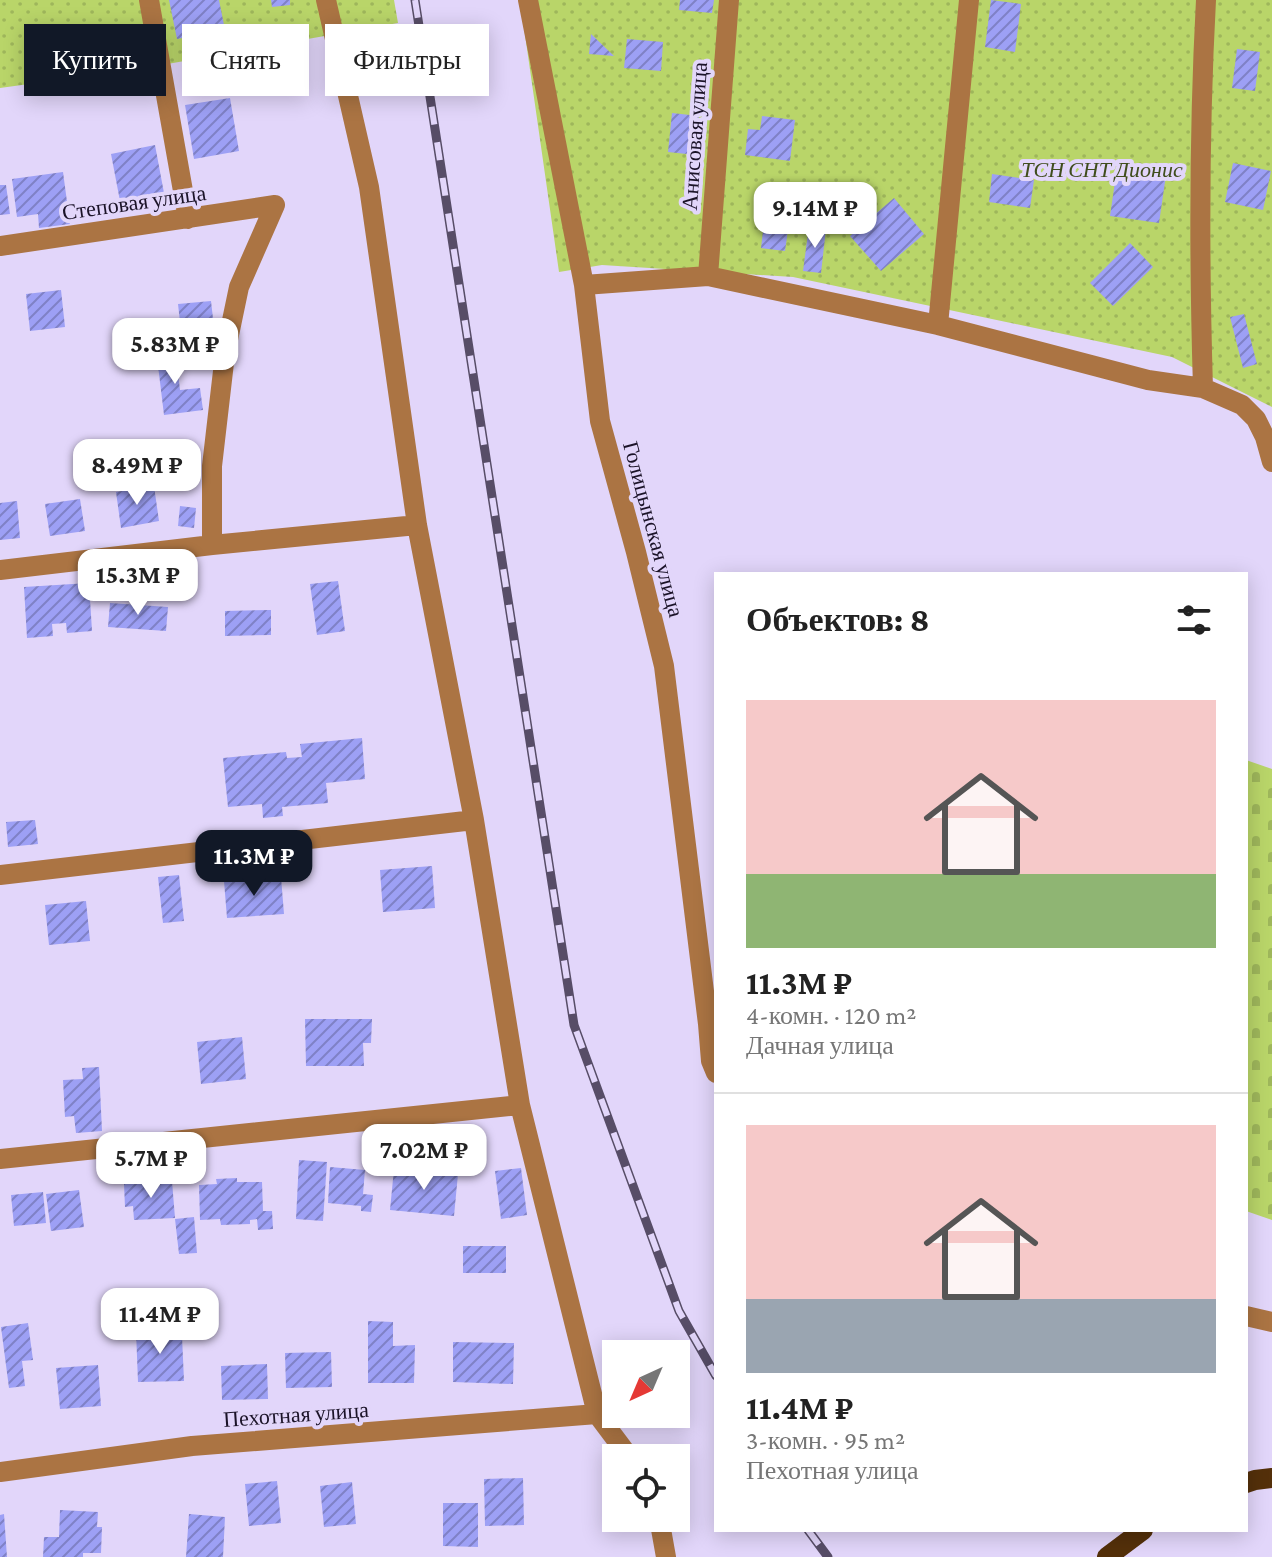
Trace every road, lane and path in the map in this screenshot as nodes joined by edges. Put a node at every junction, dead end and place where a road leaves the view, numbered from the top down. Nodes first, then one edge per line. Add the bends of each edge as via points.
1 (149, 0) edge
2 (326, 0) edge
3 (528, 0) edge
4 (729, 0) edge
5 (969, 0) edge
6 (1206, 0) edge
7 (188, 219) junction
8 (0, 246) edge
9 (708, 276) junction
10 (584, 285) junction
11 (938, 325) junction
12 (1203, 388) junction
13 (1272, 462) edge
14 (417, 525) junction
15 (212, 545) junction
16 (0, 570) edge
17 (474, 820) junction
18 (0, 875) edge
19 (714, 1068) edge
20 (520, 1105) junction
21 (0, 1159) edge
22 (1248, 1316) edge
23 (1272, 1322) edge
24 (597, 1414) junction
25 (620, 1444) edge
26 (0, 1472) edge
27 (1272, 1478) edge
28 (1248, 1482) edge
29 (662, 1532) edge
30 (1140, 1532) edge
31 (666, 1557) edge
32 (1107, 1557) edge

1 - 7 street
2 - 14 street via 369,187
3 - 10 street, Голицынская улица
4 - 9 street, Анисовая улица
5 - 11 street
6 - 12 street via 1199,254
7 - 8 street, Степовая улица
7 - 15 street, Степовая улица via 275,205 239,287 225,354 212,466
9 - 10 street
9 - 11 street
10 - 19 street, Голицынская улица via 600,421 664,666
11 - 12 street via 1148,380
12 - 13 street via 1242,405 1256,419
14 - 15 street
14 - 17 street
15 - 16 street
17 - 18 street
17 - 20 street
20 - 21 street
20 - 24 street
22 - 23 street
24 - 25 street
24 - 26 street, Пехотная улица via 192,1446
27 - 28 main road
29 - 31 street
30 - 32 main road

